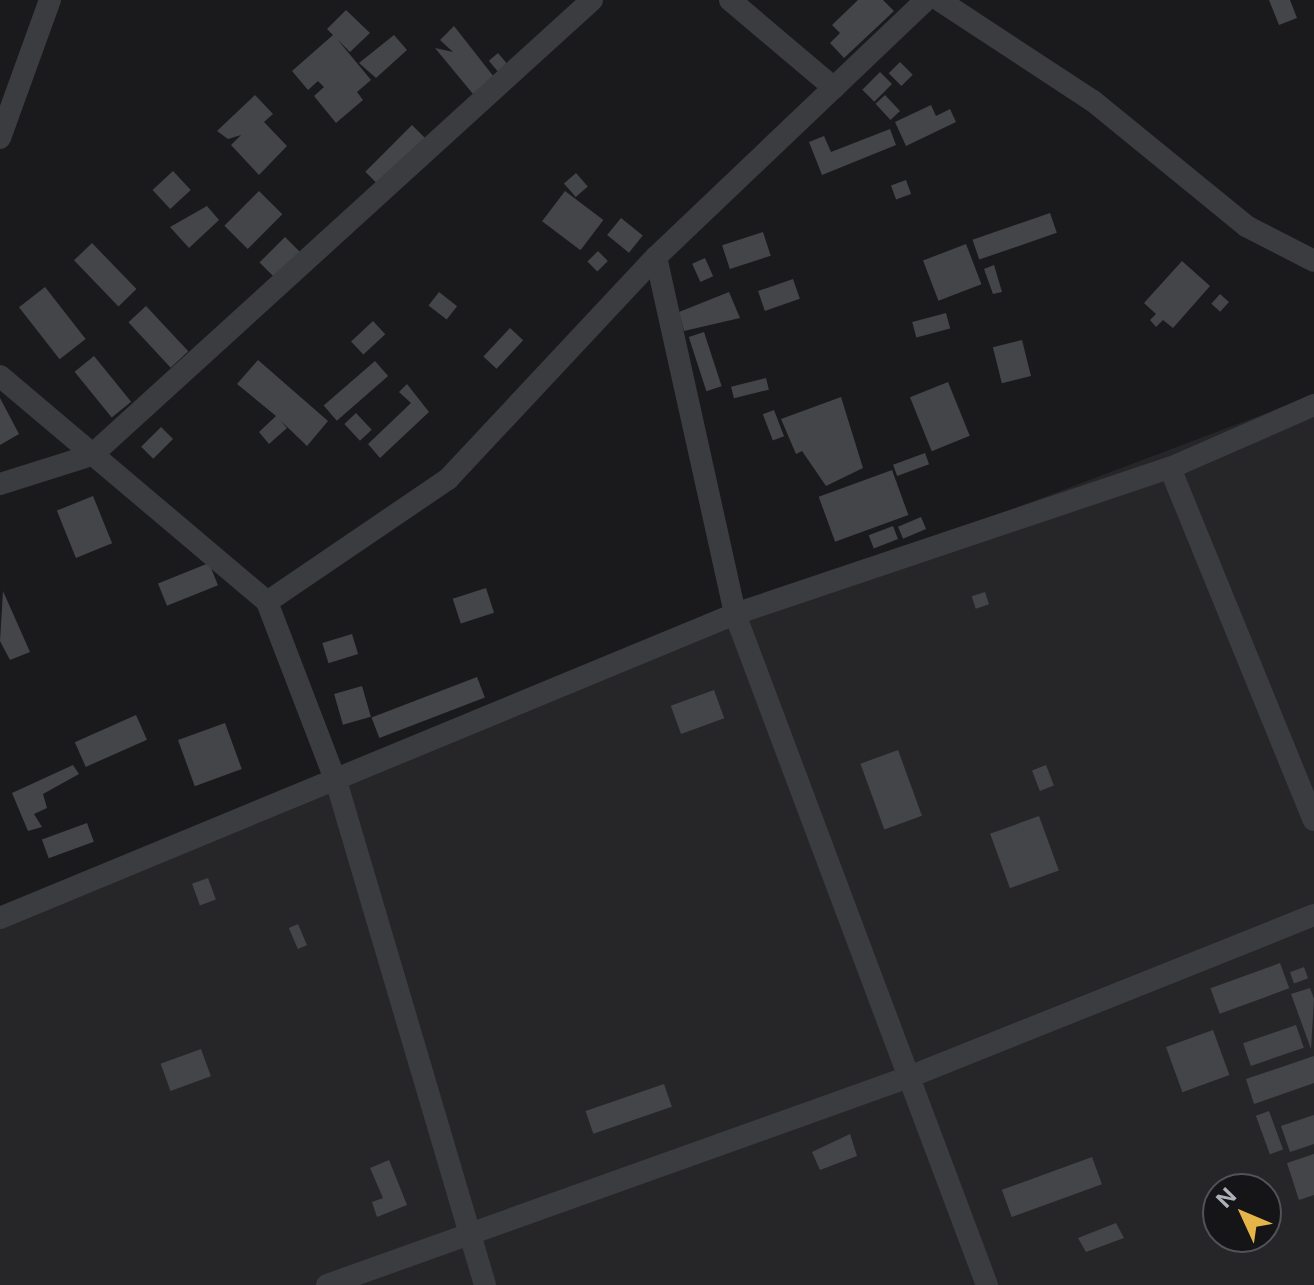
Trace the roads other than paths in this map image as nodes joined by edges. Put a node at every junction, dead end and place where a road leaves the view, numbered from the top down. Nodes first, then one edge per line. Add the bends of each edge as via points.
1 (50, 0) edge
2 (592, 0) edge
3 (730, 0) edge
4 (926, 0) edge
5 (939, 0) edge
6 (834, 88) junction
7 (0, 138) edge
8 (656, 257) junction
9 (1314, 261) edge
10 (0, 376) edge
11 (1314, 405) edge
12 (92, 455) junction
13 (1170, 468) junction
14 (0, 484) edge
15 (267, 602) junction
16 (735, 614) junction
17 (337, 784) junction
18 (1314, 820) edge
19 (1314, 915) edge
20 (0, 918) edge
21 (909, 1077) junction
22 (469, 1238) junction
23 (327, 1285) edge
24 (485, 1285) edge
25 (987, 1285) edge

1 - 7 street
2 - 12 street
3 - 6 street
4 - 6 street
5 - 9 street via 1093,101 1246,226
6 - 8 street
8 - 15 street via 448,479
8 - 16 street
10 - 12 street
11 - 13 street
12 - 14 street
12 - 15 street
13 - 16 street
13 - 18 street
15 - 17 street
16 - 17 street
16 - 21 street
17 - 20 street
17 - 22 street
19 - 21 street
21 - 22 street
21 - 25 street
22 - 23 street
22 - 24 street

